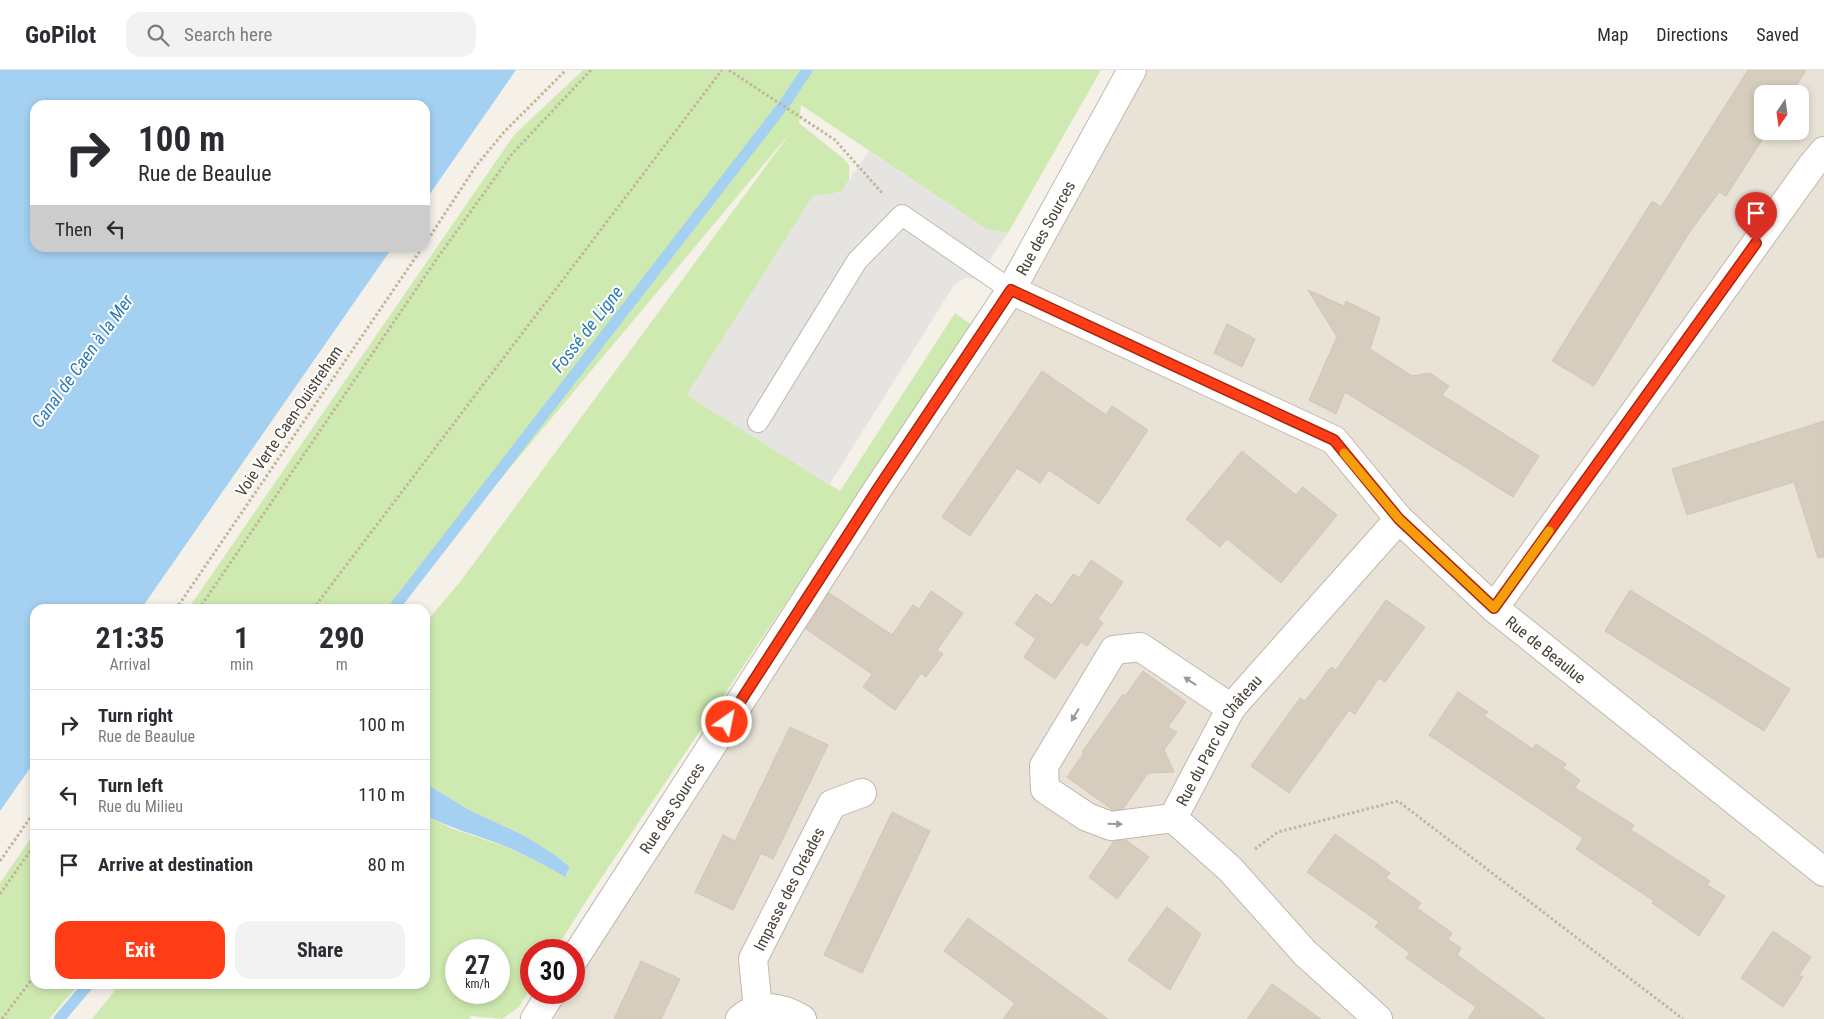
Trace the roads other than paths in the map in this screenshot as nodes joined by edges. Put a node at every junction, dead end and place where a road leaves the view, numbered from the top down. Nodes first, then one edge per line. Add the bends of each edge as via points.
1 (1132, 70) edge
2 (1824, 151) edge
3 (1011, 290) junction
4 (758, 422) dead end
5 (1399, 519) junction
6 (1494, 608) junction
7 (1231, 708) junction
8 (862, 793) dead end
9 (1173, 818) junction
10 (1824, 872) edge
11 (585, 942) edge
12 (544, 1004) edge
13 (749, 1014) edge
14 (535, 1019) edge
15 (802, 1019) edge
16 (1378, 1019) edge

1 - 3 street, Rue des Sources
2 - 6 street
3 - 4 lane via 902,215 857,261
3 - 5 street, Rue de Beaulue via 1334,440
3 - 11 street, Rue des Sources via 877,490
5 - 6 street, Rue de Beaulue
5 - 7 street, Rue du Parc du Château
6 - 10 street, Rue de Beaulue
7 - 9 street, Rue du Parc du Château
7 -> 9 street via 1140,647 1114,650 1044,766 1045,789 1087,817 1112,826
8 - 13 street, Impasse des Oréades via 832,804 753,959
9 - 16 street, Rue du Parc du Château via 1230,869 1305,953
12 - 14 street
13 - 15 street, Impasse des Oréades via 774,1008 790,1011

